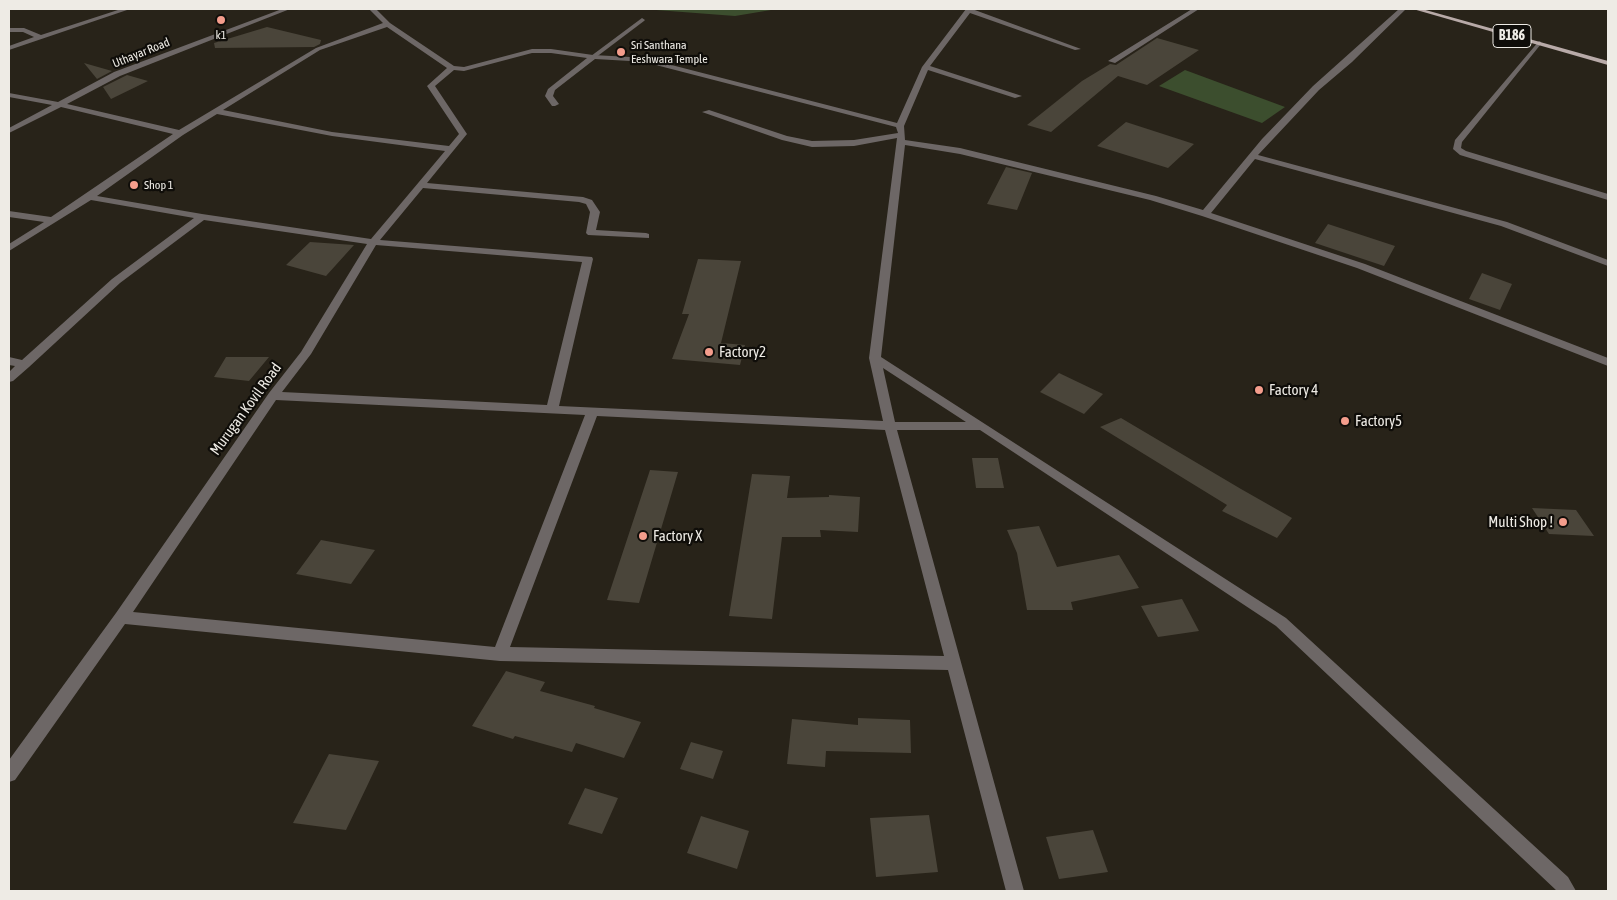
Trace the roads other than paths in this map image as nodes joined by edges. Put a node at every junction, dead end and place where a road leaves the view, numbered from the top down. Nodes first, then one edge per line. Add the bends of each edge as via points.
1 (127, 9) edge
2 (287, 9) edge
3 (372, 9) edge
4 (1196, 9) edge
5 (1403, 9) edge
6 (1416, 9) edge
7 (968, 10) edge
8 (642, 20) dead end
9 (388, 24) junction
10 (9, 30) edge
11 (41, 38) junction
12 (1539, 43) junction
13 (9, 48) edge
14 (1077, 49) dead end
15 (594, 57) junction
16 (1112, 60) dead end
17 (1608, 63) edge
18 (926, 67) junction
19 (452, 68) junction
20 (9, 95) edge
21 (1018, 96) dead end
22 (58, 104) junction
23 (555, 104) dead end
24 (215, 111) junction
25 (706, 112) dead end
26 (9, 132) edge
27 (180, 133) junction
28 (901, 134) junction
29 (452, 149) junction
30 (1253, 156) junction
31 (422, 185) junction
32 (89, 197) junction
33 (1608, 197) edge
34 (9, 214) edge
35 (1206, 214) junction
36 (202, 217) junction
37 (53, 220) junction
38 (646, 236) dead end
39 (373, 242) junction
40 (9, 248) edge
41 (1608, 263) edge
42 (875, 358) junction
43 (9, 361) edge
44 (1608, 362) edge
45 (25, 364) junction
46 (9, 378) edge
47 (273, 396) junction
48 (552, 410) junction
49 (592, 412) junction
50 (890, 426) junction
51 (982, 426) junction
52 (121, 617) junction
53 (500, 654) junction
54 (953, 663) junction
55 (9, 774) edge
56 (1015, 891) edge
57 (1567, 891) edge

1 - 11 street
2 - 22 street, Uthayar Road via 117,74
3 - 9 street
4 - 16 street
5 - 30 street via 1316,88
6 - 12 main road, B186
7 - 14 street
7 - 18 street
8 - 15 lane
9 - 19 street
9 - 24 street via 318,49
10 - 11 street via 24,30
11 - 13 street
12 - 17 main road, B186
12 - 33 street via 1458,142 1457,149 1463,154
15 - 19 street via 532,51 464,69
15 - 23 street via 552,89 549,96
15 - 28 street via 652,62
18 - 21 street
18 - 28 street
19 - 29 street, Murugan Kovil Road via 432,86 463,134
20 - 22 street
22 - 26 street, Uthayar Road
22 - 27 street
24 - 27 street
24 - 29 street via 332,134
25 - 28 street via 812,144 854,143
27 - 32 street
28 - 35 street
28 - 42 street
29 - 31 street, Murugan Kovil Road
30 - 35 street
30 - 41 street via 1504,224
31 - 38 street via 580,199 589,202 595,212 591,233
31 - 39 street, Murugan Kovil Road
32 - 36 street
32 - 37 street
34 - 37 street
35 - 44 street via 1361,266
36 - 39 street
36 - 45 street via 116,281
37 - 40 street
39 - 47 street, Murugan Kovil Road via 306,354
39 - 48 street via 588,259
42 - 50 street
42 - 51 street
43 - 45 street
45 - 46 street
47 - 48 street
47 - 52 street, Murugan Kovil Road
48 - 49 street
49 - 50 street
49 - 53 street
50 - 51 street
50 - 54 street
51 - 57 street via 1281,622
52 - 53 street
52 - 55 street, Murugan Kovil Road
53 - 54 street
54 - 56 street

